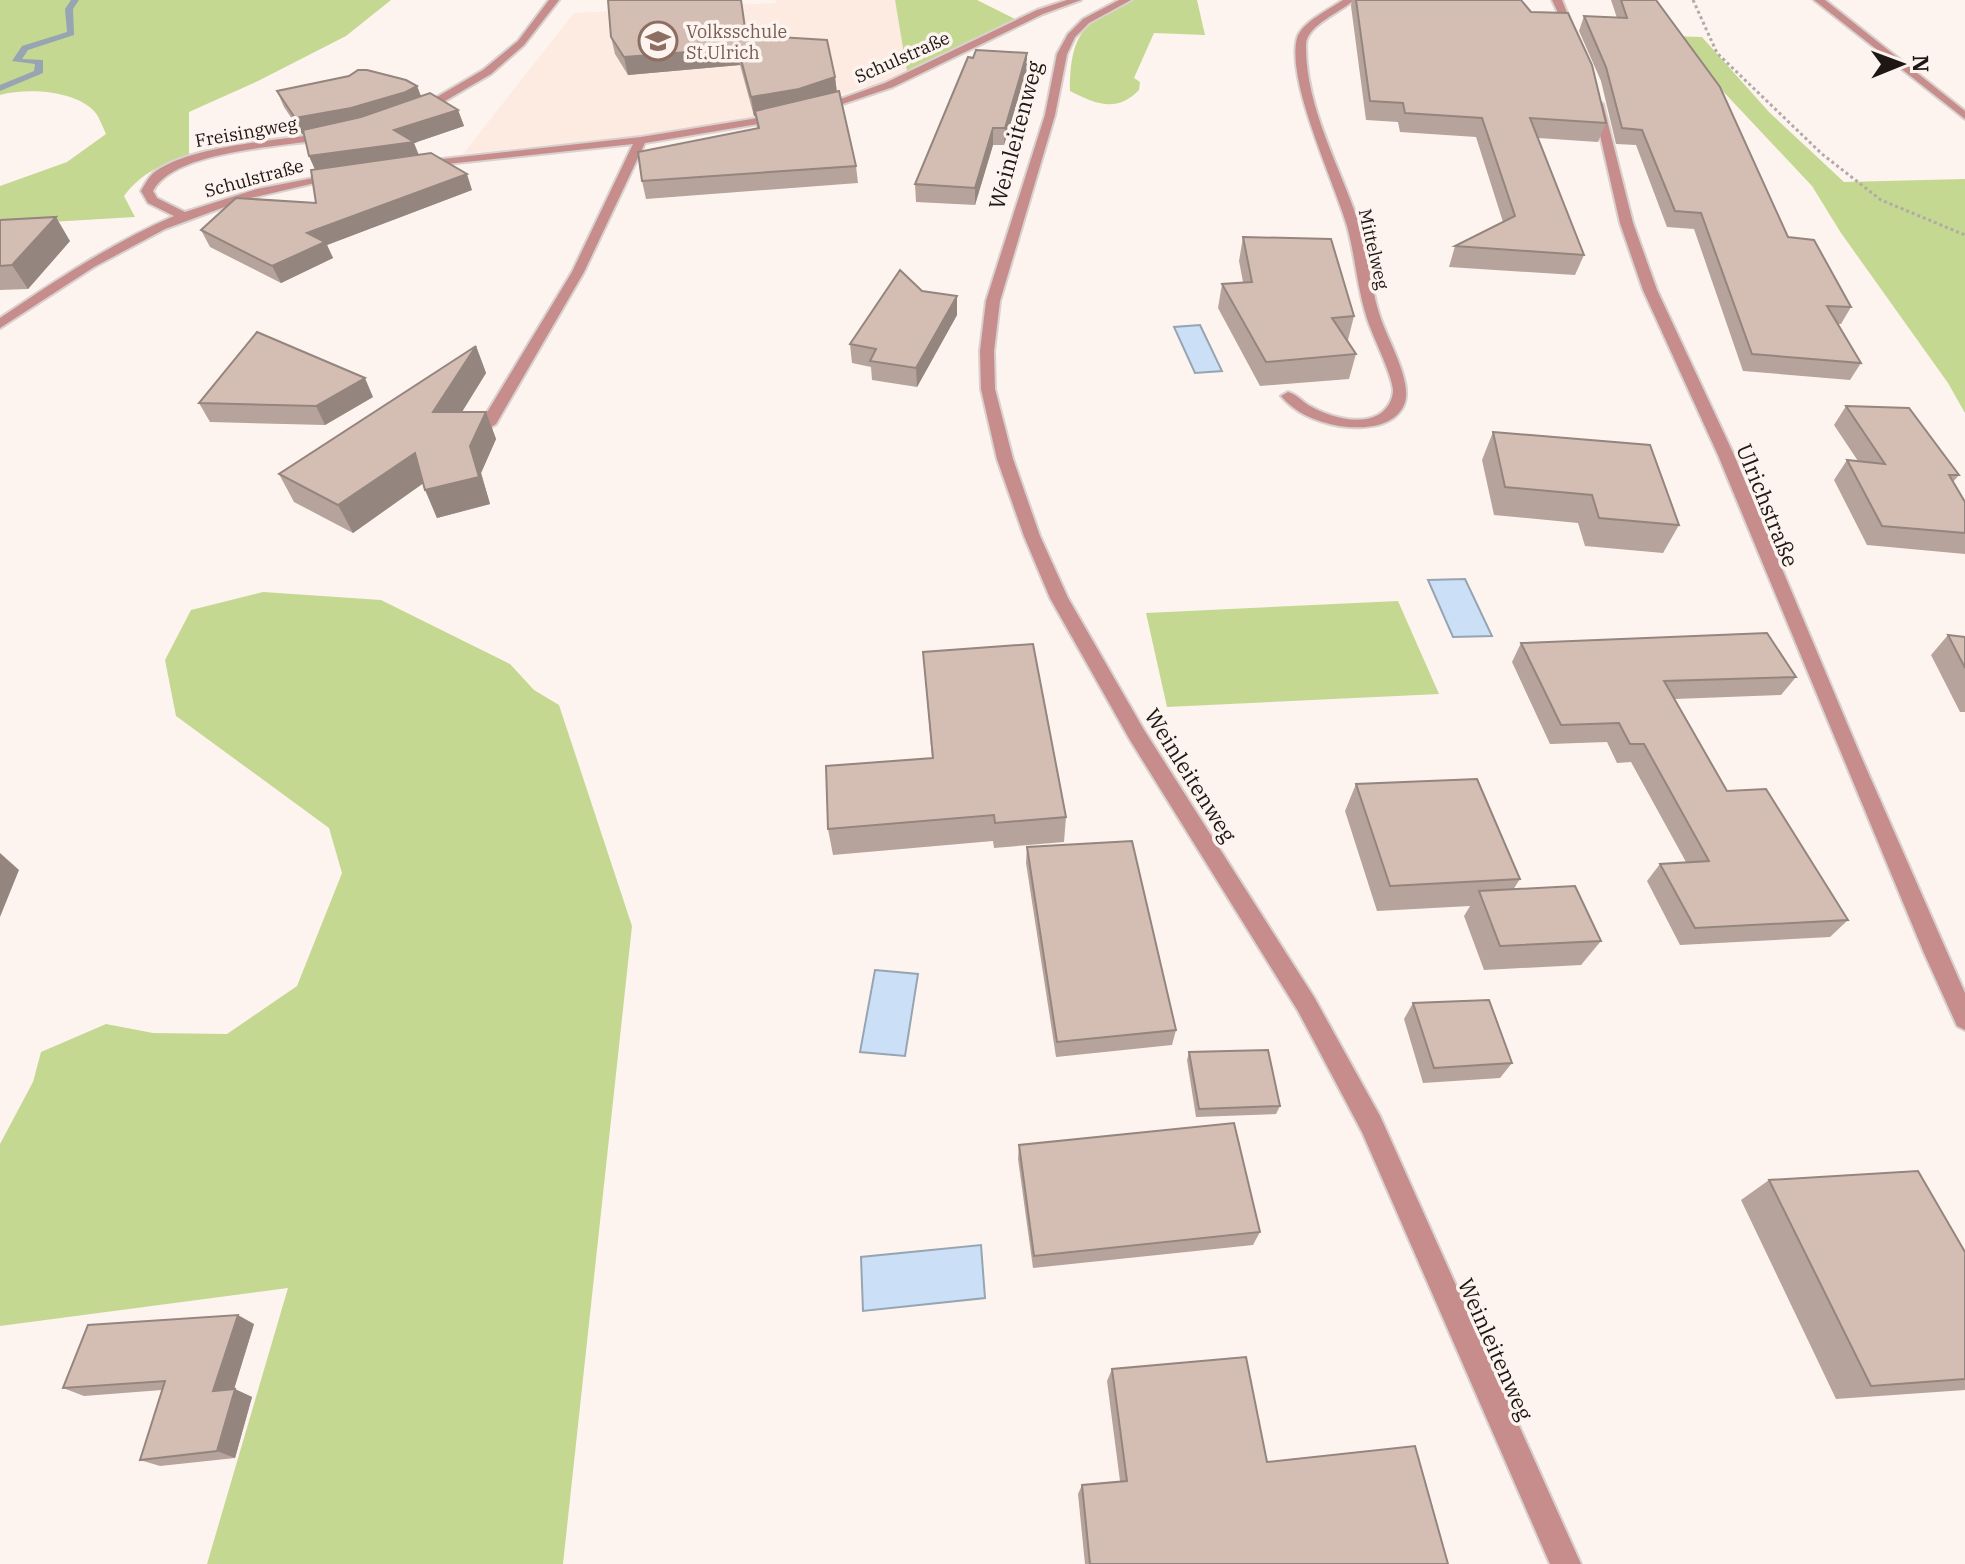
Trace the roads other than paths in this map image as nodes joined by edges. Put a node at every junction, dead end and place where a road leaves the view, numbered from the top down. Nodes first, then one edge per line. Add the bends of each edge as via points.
1 (554, 0) edge
2 (1076, 0) edge
3 (1126, 0) edge
4 (1349, 0) edge
5 (1557, 0) edge
6 (1819, 0) edge
7 (1579, 47) edge
8 (1593, 82) edge
9 (805, 112) edge
10 (790, 115) edge
11 (1965, 116) edge
12 (403, 118) edge
13 (349, 132) edge
14 (641, 140) junction
15 (409, 165) edge
16 (353, 174) edge
17 (183, 216) junction
18 (0, 324) edge
19 (1288, 396) edge
20 (488, 424) dead end
21 (1965, 1019) edge
22 (1566, 1564) edge

1 - 12 street via 532,32 487,72
2 - 9 street, Schulstraße via 889,85
3 - 22 street, Weinleitenweg via 1086,21 1062,54 1050,115 993,301 988,389 1005,459 1059,598 1137,735 1306,1004 1371,1124
4 - 19 street, Mittelweg via 1305,31 1305,81 1353,226 1364,288 1400,389 1400,404 1382,419 1349,423 1319,418
5 - 7 street
6 - 11 street
8 - 21 street, Ulrichstraße via 1639,262
10 - 14 street
13 - 17 street, Freisingweg via 204,157 164,170 147,191 152,200
14 - 15 street
14 - 20 street via 578,272
16 - 17 street, Schulstraße via 272,188
17 - 18 street, Schulstraße via 116,250

